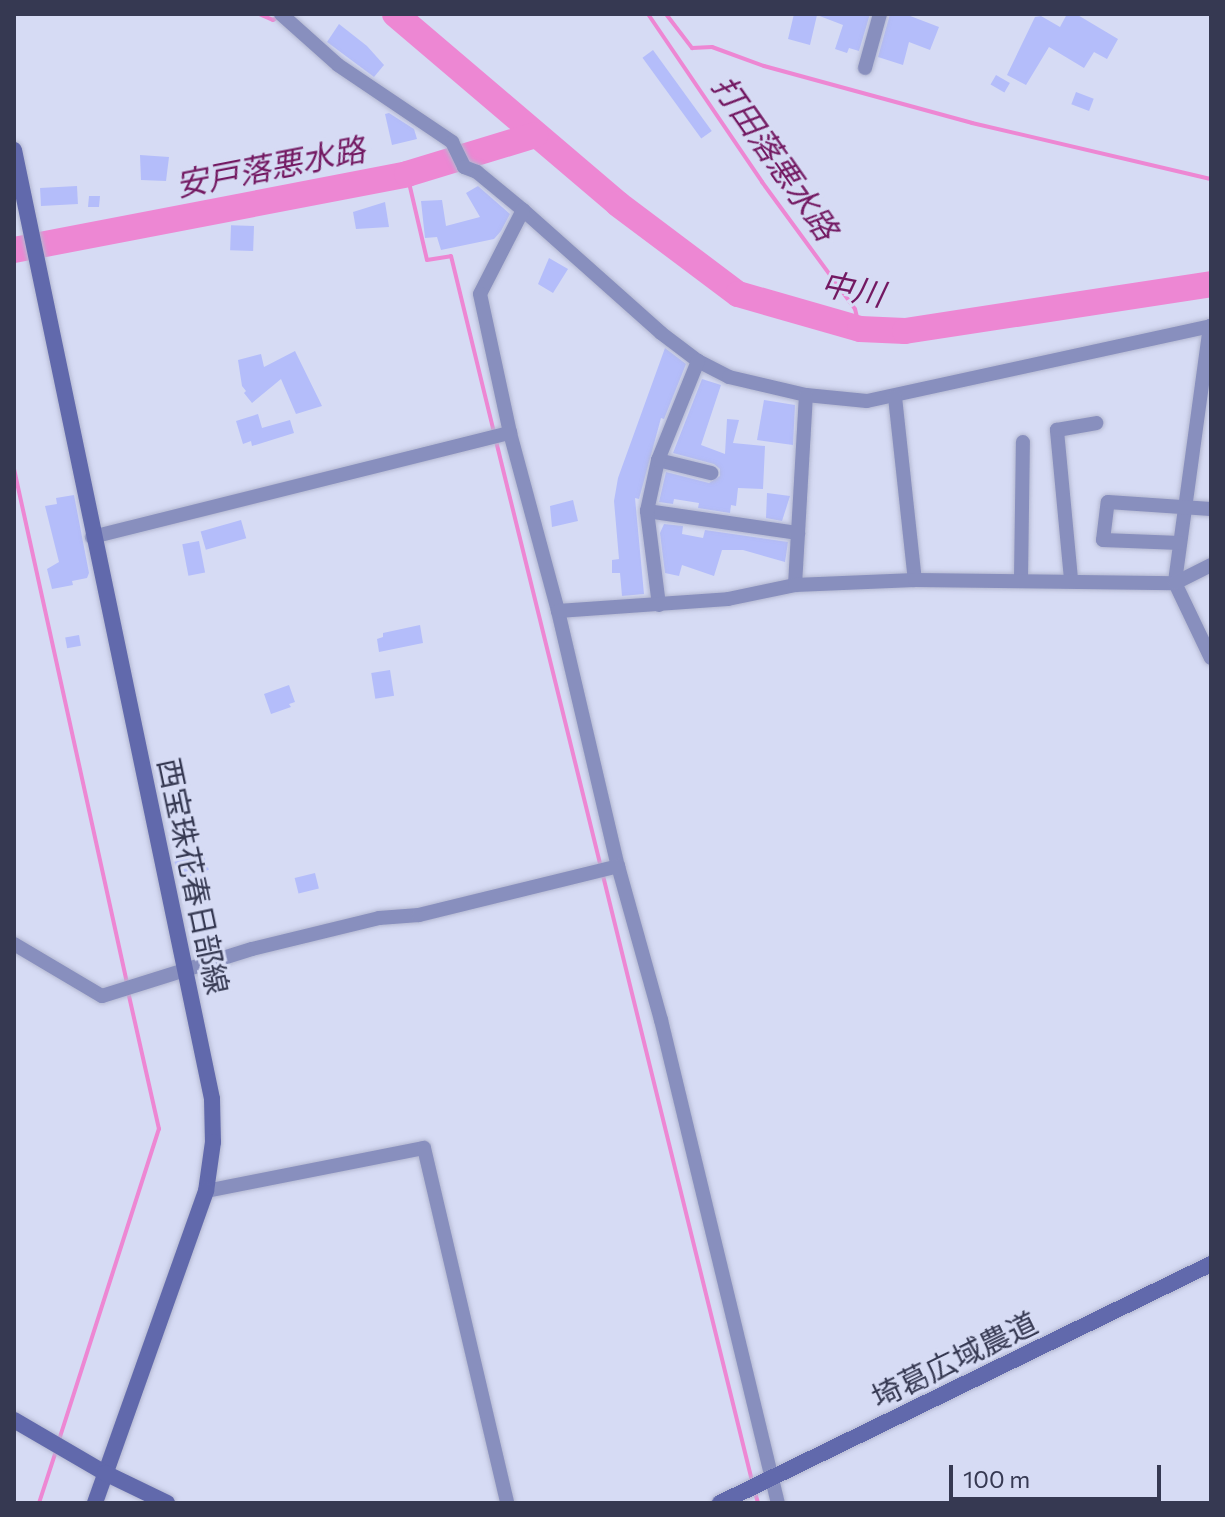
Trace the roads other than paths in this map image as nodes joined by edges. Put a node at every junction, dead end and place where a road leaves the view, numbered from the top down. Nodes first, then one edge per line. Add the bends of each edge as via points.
1 (281, 14) edge
2 (880, 14) edge
3 (865, 68) dead end
4 (14, 150) edge
5 (523, 210) junction
6 (698, 361) junction
7 (806, 395) junction
8 (895, 397) junction
9 (1096, 423) dead end
10 (510, 433) junction
11 (1023, 442) dead end
12 (658, 460) junction
13 (711, 473) dead end
14 (1186, 505) junction
15 (1211, 509) edge
16 (647, 511) junction
17 (798, 533) junction
18 (92, 537) junction
19 (1180, 543) junction
20 (1211, 565) edge
21 (1021, 579) junction
22 (1071, 579) junction
23 (915, 580) junction
24 (1175, 583) junction
25 (795, 585) junction
26 (659, 605) junction
27 (558, 611) junction
28 (1211, 658) edge
29 (618, 866) junction
30 (14, 944) edge
31 (187, 971) junction
32 (206, 1191) junction
33 (1211, 1264) edge
34 (14, 1420) edge
35 (105, 1473) junction
36 (772, 1478) junction
37 (95, 1503) edge
38 (167, 1503) edge
39 (507, 1503) edge
40 (720, 1503) edge
41 (778, 1503) edge

1 - 5 street via 338,65 452,142 464,167
2 - 3 street
4 - 18 main road, 西宝珠花春日部線
5 - 6 street
5 - 10 street via 480,294
6 - 7 street via 729,377
6 - 12 street
7 - 8 street via 867,401
7 - 17 street
8 - 14 street via 1210,326
8 - 23 street
9 - 22 street via 1057,430
10 - 18 street
10 - 27 street
11 - 21 street
12 - 13 street
12 - 16 street
14 - 15 street
14 - 19 street
14 - 19 street via 1108,502 1103,540
16 - 17 street
16 - 26 street
17 - 25 street
18 - 31 main road, 西宝珠花春日部線
19 - 24 street
20 - 24 street
21 - 22 street
21 - 23 street
22 - 24 street
23 - 25 street
24 - 28 street
25 - 26 street via 728,599
26 - 27 street
27 - 29 street
29 - 31 street via 419,915 379,918
29 - 36 street via 661,1020
30 - 31 street via 102,996
31 - 32 main road, 西宝珠花春日部線 via 212,1099
32 - 35 main road, 西宝珠花春日部線
32 - 39 street via 424,1148
33 - 36 main road, 埼葛広域農道
34 - 35 main road
35 - 37 main road, 西宝珠花春日部線
35 - 38 main road
36 - 40 main road, 埼葛広域農道
36 - 41 street

